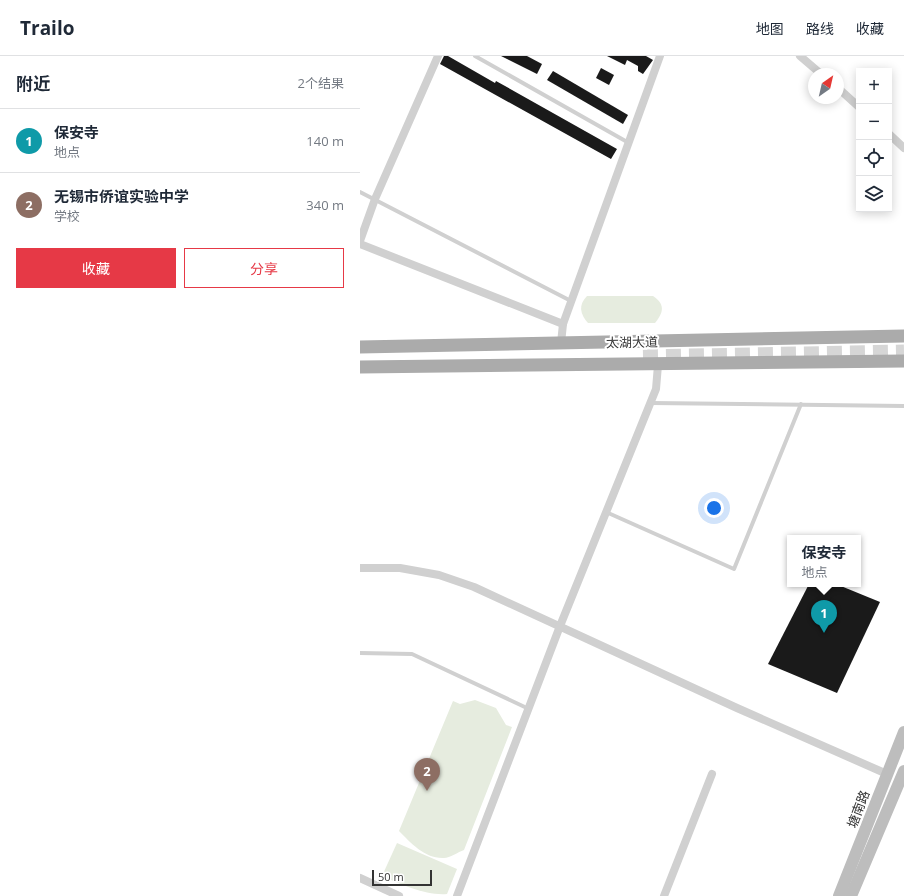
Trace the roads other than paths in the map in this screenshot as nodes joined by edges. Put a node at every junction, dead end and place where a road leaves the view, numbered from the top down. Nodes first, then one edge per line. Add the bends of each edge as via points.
1 (438, 56) edge
2 (475, 56) edge
3 (660, 56) edge
4 (800, 56) edge
5 (815, 68) edge
6 (844, 93) edge
7 (856, 104) edge
8 (892, 137) edge
9 (629, 143) junction
10 (904, 148) edge
11 (360, 192) edge
12 (375, 199) junction
13 (360, 241) edge
14 (360, 244) edge
15 (572, 301) junction
16 (563, 324) junction
17 (904, 336) edge
18 (561, 343) junction
19 (360, 347) edge
20 (904, 361) edge
21 (658, 365) junction
22 (360, 367) edge
23 (650, 402) junction
24 (800, 404) junction
25 (904, 406) edge
26 (606, 512) junction
27 (360, 568) edge
28 (560, 626) junction
29 (360, 653) edge
30 (530, 709) junction
31 (904, 732) edge
32 (904, 770) edge
33 (712, 774) dead end
34 (886, 774) junction
35 (360, 878) edge
36 (399, 896) edge
37 (457, 896) edge
38 (664, 896) edge
39 (839, 896) edge
40 (851, 896) edge

1 - 12 street
2 - 9 lane
3 - 9 street
4 - 5 street
6 - 7 street
8 - 10 street
9 - 15 street
11 - 12 lane
12 - 13 street
12 - 15 lane
14 - 16 street
15 - 16 street
16 - 18 street
17 - 18 main road, 太湖大道
18 - 19 main road, 太湖大道
20 - 21 main road, 太湖大道
21 - 22 main road, 太湖大道
21 - 23 street via 656,389
23 - 24 lane
23 - 26 street
24 - 25 lane
24 - 26 lane via 734,569
26 - 28 street
27 - 28 street via 400,568 439,575 474,587
28 - 30 street
28 - 34 street
29 - 30 lane via 412,654
30 - 37 street
31 - 34 main road, 塘南路
32 - 40 main road, 塘南路
33 - 38 street
34 - 39 main road, 塘南路
35 - 36 street

